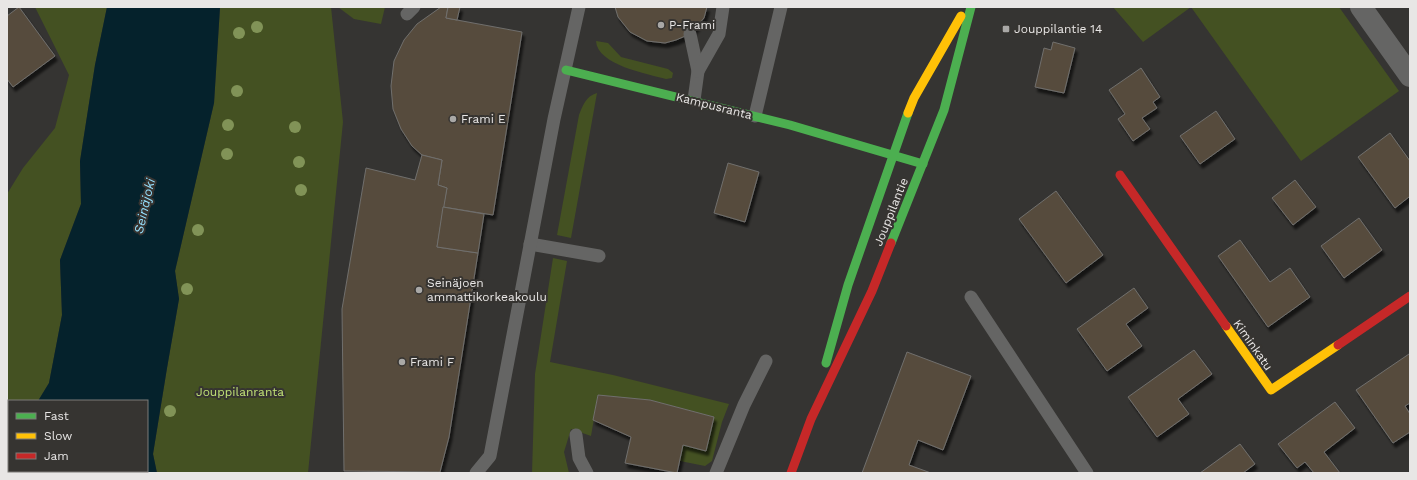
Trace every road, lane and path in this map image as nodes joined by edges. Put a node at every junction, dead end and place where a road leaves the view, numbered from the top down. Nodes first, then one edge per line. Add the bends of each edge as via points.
1 (579, 7) edge
2 (723, 7) edge
3 (781, 7) edge
4 (966, 7) edge
5 (971, 7) edge
6 (1361, 7) edge
7 (690, 34) dead end
8 (566, 70) junction
9 (698, 70) junction
10 (1410, 76) edge
11 (694, 100) junction
12 (755, 116) junction
13 (893, 154) junction
14 (923, 164) junction
15 (1120, 175) dead end
16 (530, 244) junction
17 (599, 256) dead end
18 (971, 296) dead end
19 (1410, 296) edge
20 (766, 361) dead end
21 (812, 418) junction
22 (576, 435) dead end
23 (476, 473) edge
24 (587, 473) edge
25 (716, 473) edge
26 (791, 473) edge
27 (1087, 473) edge

1 - 8 lane
2 - 9 lane via 719,34
3 - 12 lane
4 - 13 main road, Jouppilantie via 914,98
5 - 14 main road, Jouppilantie via 944,110
6 - 10 street
7 - 9 lane
8 - 11 main road, Kampusranta
8 - 16 lane
9 - 11 lane
11 - 12 main road, Kampusranta
12 - 13 main road, Kampusranta
13 - 14 main road, Kampusranta
13 - 21 main road, Jouppilantie via 848,285
14 - 21 main road, Jouppilantie via 872,291
15 - 19 main road, Kiminkatu via 1271,390
16 - 17 lane
16 - 23 lane via 490,456
18 - 27 lane
20 - 25 lane via 744,405
21 - 26 main road, Jouppilantie
22 - 24 lane via 579,458

